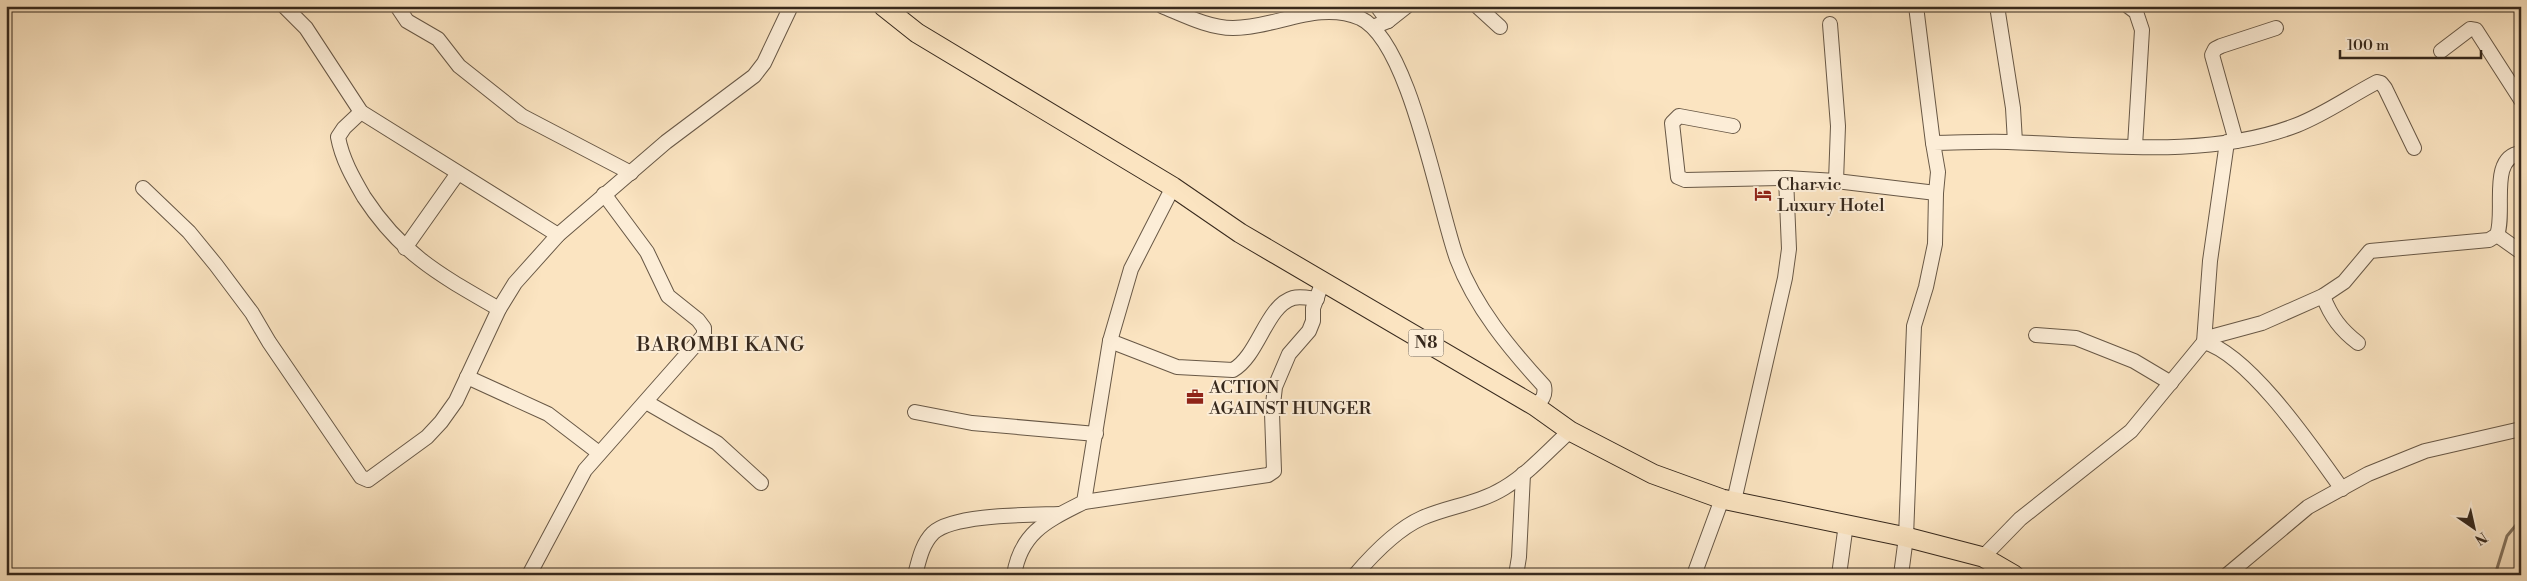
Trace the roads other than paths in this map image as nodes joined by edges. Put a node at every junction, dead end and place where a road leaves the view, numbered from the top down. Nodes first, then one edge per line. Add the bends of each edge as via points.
1 (284, 6) edge
2 (397, 6) edge
3 (791, 6) edge
4 (883, 6) edge
5 (1162, 6) edge
6 (1377, 6) edge
7 (1407, 6) edge
8 (1478, 6) edge
9 (1916, 6) edge
10 (1997, 6) edge
11 (2128, 6) edge
12 (1388, 21) junction
13 (1830, 24) dead end
14 (1373, 26) junction
15 (1500, 27) dead end
16 (2276, 28) dead end
17 (2441, 51) dead end
18 (2521, 100) edge
19 (361, 112) junction
20 (1733, 126) dead end
21 (2015, 142) junction
22 (2232, 142) junction
23 (1933, 143) junction
24 (2134, 146) junction
25 (2414, 148) dead end
26 (2521, 153) edge
27 (458, 173) junction
28 (631, 173) junction
29 (1786, 178) junction
30 (1836, 180) junction
31 (1173, 187) junction
32 (143, 188) dead end
33 (604, 194) junction
34 (1936, 194) junction
35 (558, 235) junction
36 (2497, 236) junction
37 (405, 248) junction
38 (2521, 252) edge
39 (1320, 290) junction
40 (2323, 296) junction
41 (499, 309) junction
42 (2036, 335) dead end
43 (1110, 341) junction
44 (2204, 342) junction
45 (2358, 343) dead end
46 (467, 377) junction
47 (2171, 383) junction
48 (646, 402) junction
49 (1535, 406) junction
50 (914, 412) dead end
51 (2521, 428) edge
52 (1570, 431) junction
53 (1096, 434) junction
54 (599, 453) junction
55 (1523, 474) junction
56 (761, 482) dead end
57 (2342, 489) junction
58 (1728, 500) junction
59 (1084, 502) junction
60 (1062, 514) junction
61 (1846, 524) junction
62 (1906, 536) junction
63 (1983, 557) junction
64 (1357, 574) edge
65 (529, 575) edge
66 (915, 575) edge
67 (1014, 575) edge
68 (1516, 575) edge
69 (1694, 575) edge
70 (1839, 575) edge
71 (1901, 575) edge
72 (2014, 575) edge
73 (2227, 575) edge

1 - 19 street via 306,28
2 - 28 street via 407,21 438,39 459,66 522,116
3 - 28 street via 764,63 754,76 666,142
4 - 31 highway, N8 via 917,33
5 - 14 street via 1218,27 1236,28 1335,11 1360,18
6 - 12 street
7 - 12 street
8 - 15 street
9 - 23 street
10 - 21 street
11 - 24 street via 2136,12 2142,30
12 - 14 street
13 - 30 street via 1838,126
14 - 49 street via 1386,41 1417,117 1457,259 1468,283 1493,325 1544,386 1545,394
16 - 22 street via 2221,46 2212,55
17 - 18 street via 2470,29 2476,30
19 - 27 street
19 - 37 street via 338,137 340,150 354,181 379,220
20 - 29 street via 1676,118 1672,123 1678,177 1685,180
21 - 23 street
21 - 24 street
22 - 24 street
22 - 25 street via 2297,125 2377,82 2385,88
22 - 44 street via 2210,261
23 - 34 street via 1938,172
26 - 36 street via 2506,159 2501,169 2501,217
27 - 35 street
27 - 37 street
28 - 33 street
29 - 30 street
29 - 58 street via 1789,249 1785,278
30 - 34 street
31 - 39 highway, N8
31 - 43 street via 1131,269
32 - 46 street via 189,232 221,272 364,479 368,480 427,437 456,401
33 - 35 street
33 - 48 street via 648,252 668,296 704,328 704,335
34 - 62 street via 1935,244 1914,326
35 - 41 street via 515,283
36 - 38 street
36 - 40 street via 2489,240 2370,251 2344,282
37 - 41 street via 439,275
39 - 43 street via 1283,303 1246,361 1233,370 1177,367
39 - 49 highway, N8
39 - 59 street via 1309,331 1289,354 1275,386 1272,413 1274,471 1268,475
40 - 44 street via 2262,323 2214,336
40 - 45 street via 2330,315 2343,332
41 - 46 street
42 - 47 street via 2076,338 2127,358
43 - 53 street
44 - 47 street
44 - 57 street via 2229,355 2268,392 2302,432
46 - 54 street via 548,414
47 - 63 street via 2131,431 2020,519
48 - 54 street
48 - 56 street via 717,444
49 - 52 highway, N8
50 - 53 street via 972,423
51 - 57 street via 2425,451 2368,474
52 - 55 street
52 - 58 highway, N8 via 1653,474
53 - 59 street
54 - 65 street via 573,491
55 - 64 street via 1477,502 1421,518 1398,533
55 - 68 street
57 - 73 street via 2308,507
58 - 61 highway, N8
58 - 69 street
59 - 60 street
60 - 66 street via 968,519 945,525 934,532 924,545
60 - 67 street via 1035,530 1022,546
61 - 62 highway, N8
61 - 70 street
62 - 63 highway, N8
62 - 71 street
63 - 72 highway, N8

